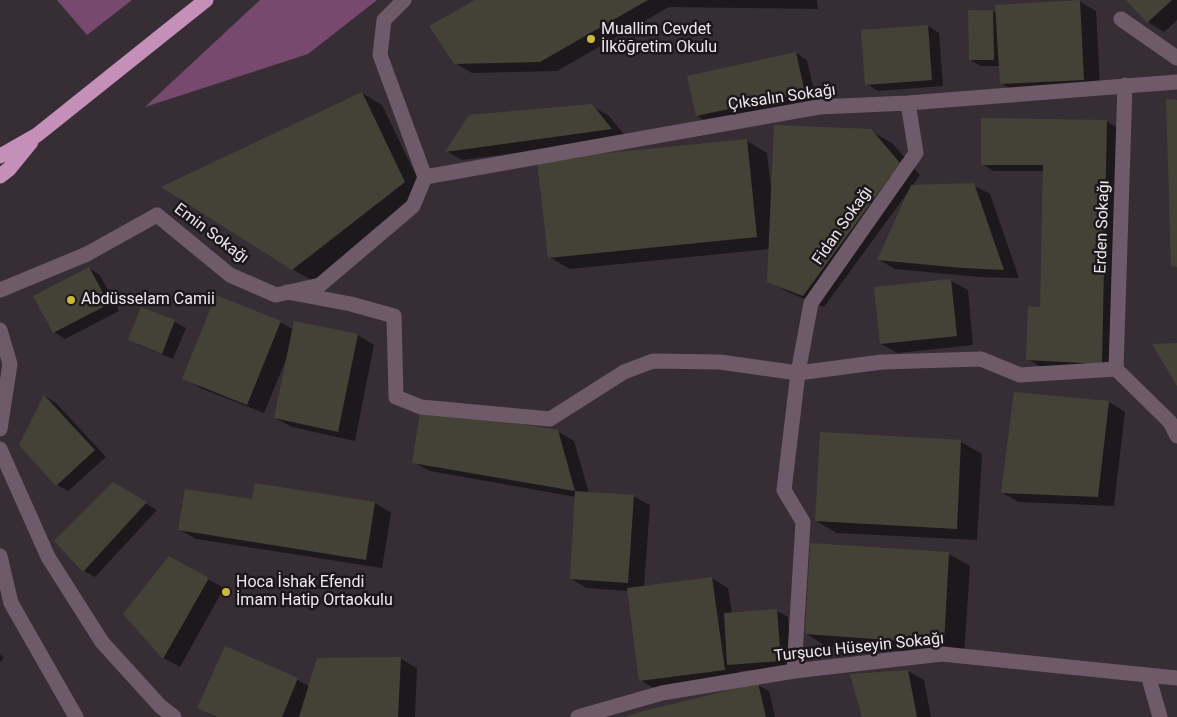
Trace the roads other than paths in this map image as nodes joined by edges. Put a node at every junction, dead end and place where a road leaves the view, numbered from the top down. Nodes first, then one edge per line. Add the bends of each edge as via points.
1 (206, 0) edge
2 (404, 0) edge
3 (1121, 19) dead end
4 (1177, 58) edge
5 (1177, 82) edge
6 (1125, 85) junction
7 (908, 103) junction
8 (37, 135) junction
9 (0, 156) edge
10 (0, 176) edge
11 (425, 177) junction
12 (0, 290) edge
13 (287, 292) junction
14 (0, 330) edge
15 (1116, 370) junction
16 (798, 373) junction
17 (0, 429) edge
18 (1177, 436) edge
19 (0, 450) edge
20 (0, 556) edge
21 (794, 671) junction
22 (1148, 675) junction
23 (1177, 678) edge
24 (76, 717) edge
25 (174, 717) edge
26 (578, 717) edge
27 (1160, 717) edge

1 - 8 highway
2 - 11 street via 384,20 380,55
3 - 4 street
5 - 6 street, Çıksalın Sokağı
6 - 7 street, Çıksalın Sokağı
6 - 15 street, Erden Sokağı
7 - 11 street, Çıksalın Sokağı via 820,107
7 - 16 street, Fidan Sokağı via 916,153 811,303
8 - 9 highway
8 - 10 highway via 9,170
11 - 13 street, Emin Sokağı via 413,206 320,285
12 - 13 street, Emin Sokağı via 87,254 157,215 230,274 276,295
13 - 16 street via 352,304 394,316 396,397 421,407 550,419 624,372 653,361 720,362
14 - 17 street via 10,364
15 - 16 street via 1020,375 981,359 882,362
15 - 18 street via 1170,422
16 - 21 street, Fidan Sokağı via 784,490 803,522
19 - 25 street via 48,556 102,642
20 - 24 street via 11,603
21 - 22 street, Turşucu Hüseyin Sokağı via 942,654
21 - 26 street, Turşucu Hüseyin Sokağı via 662,693
22 - 23 street, Turşucu Hüseyin Sokağı
22 - 27 street

